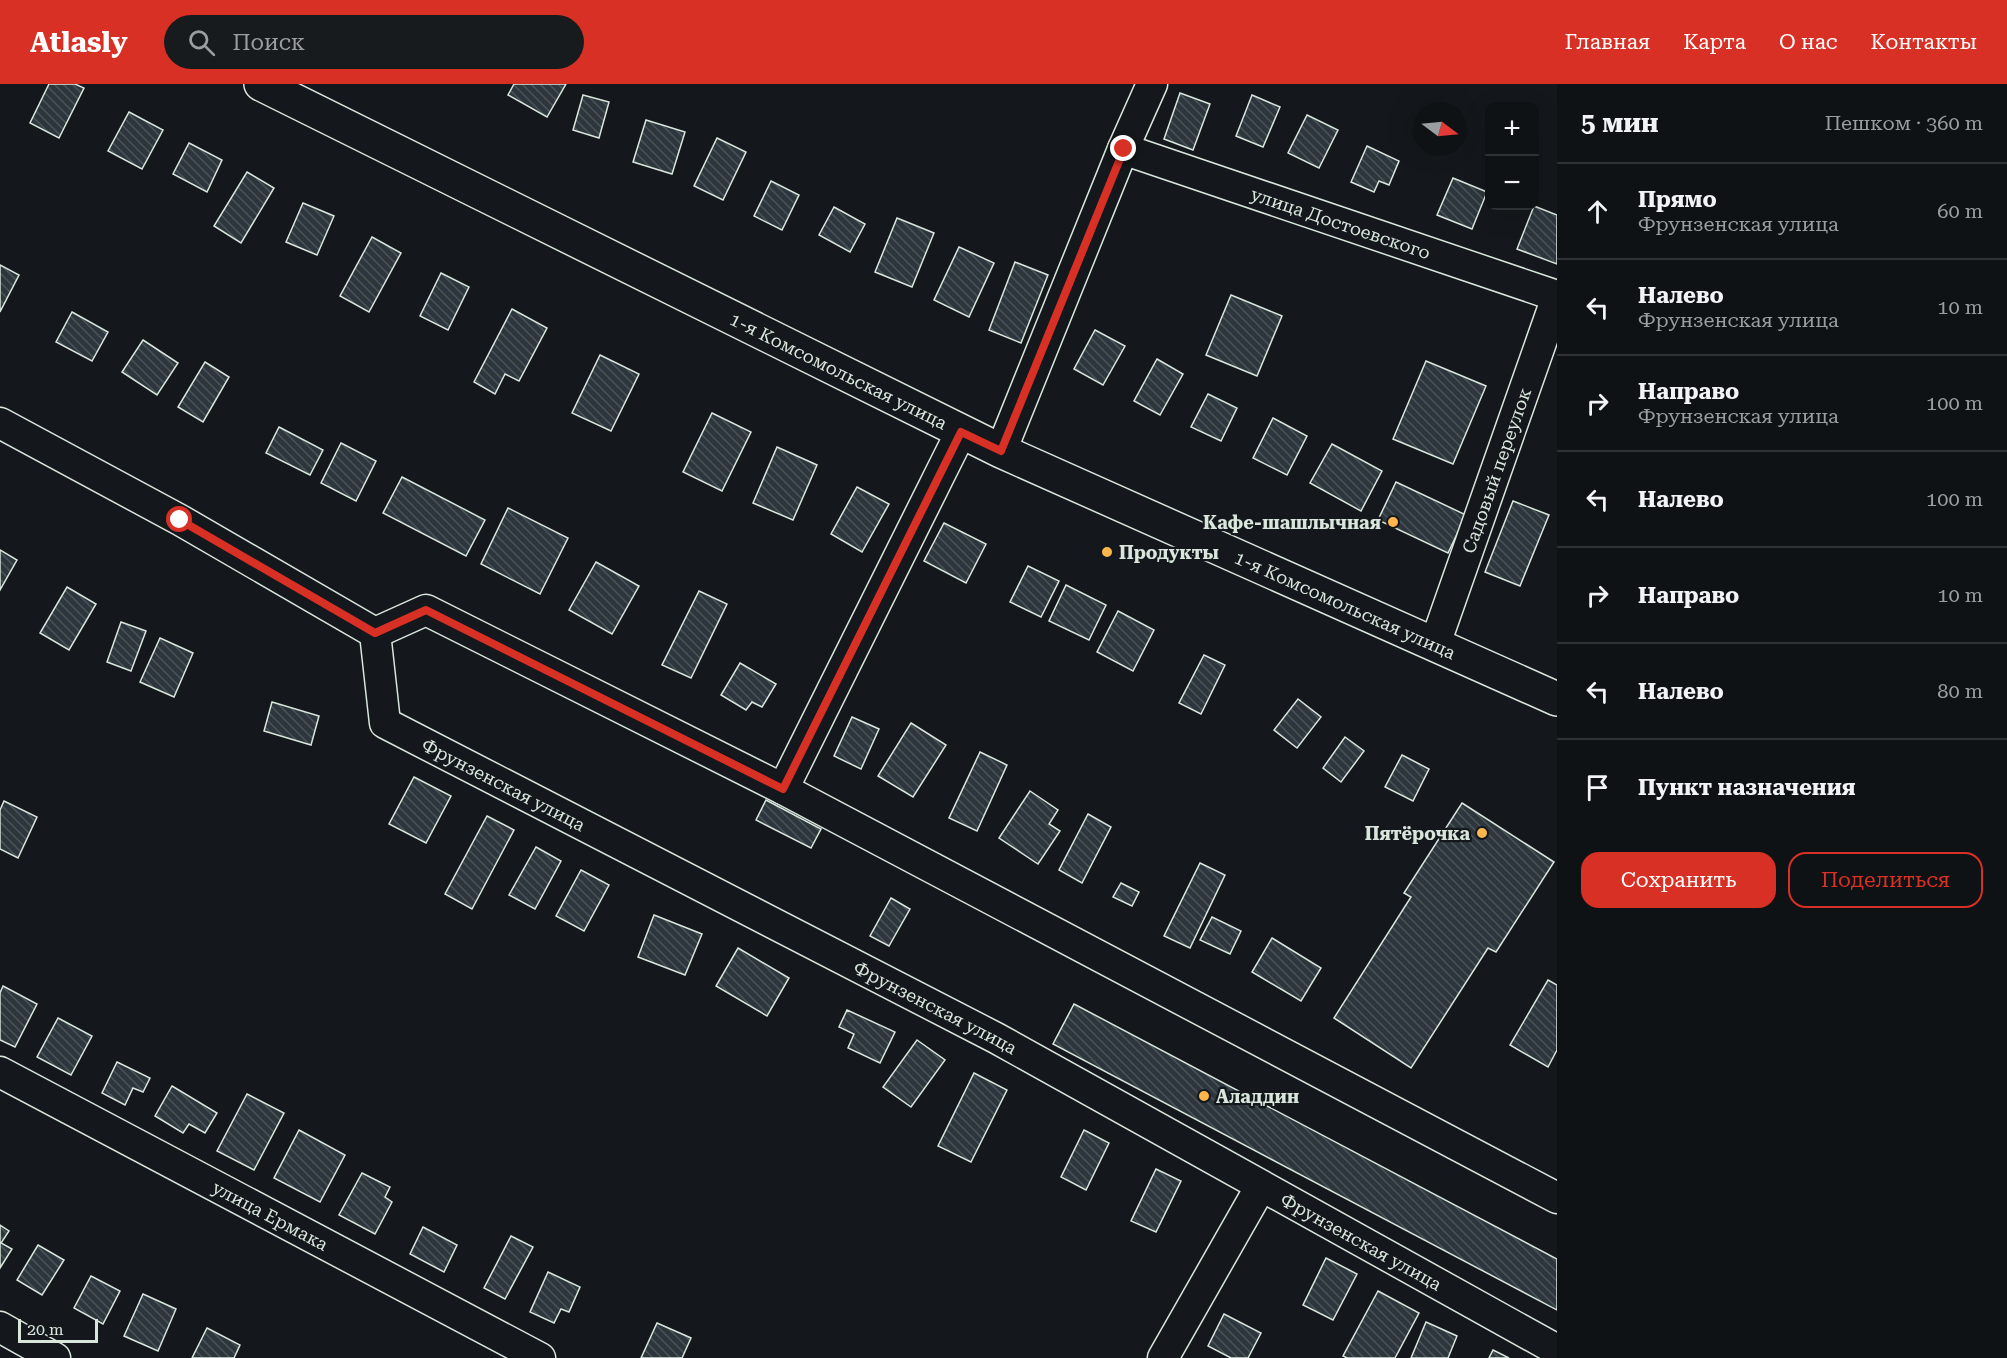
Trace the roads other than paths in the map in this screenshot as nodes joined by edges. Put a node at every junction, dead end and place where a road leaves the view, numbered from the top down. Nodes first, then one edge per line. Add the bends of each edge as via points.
1 (261, 84) edge
2 (1143, 87) edge
3 (1124, 149) junction
4 (1557, 296) edge
5 (0, 423) edge
6 (961, 432) junction
7 (1001, 451) junction
8 (375, 633) junction
9 (1435, 644) junction
10 (1557, 699) edge
11 (783, 789) junction
12 (0, 1072) edge
13 (1261, 1186) junction
14 (1557, 1198) edge
15 (0, 1327) edge
16 (1557, 1350) edge
17 (55, 1358) edge
18 (540, 1358) edge
19 (1163, 1358) edge

1 - 6 main road, 1-я Комсомольская улица
2 - 3 street
3 - 4 street, улица Достоевского
3 - 7 street
4 - 9 street, Садовый переулок
5 - 8 street via 180,520
6 - 7 main road, 1-я Комсомольская улица
6 - 11 street
7 - 9 main road, 1-я Комсомольская улица
8 - 11 street via 426,610
8 - 13 street, Фрунзенская улица via 385,723 996,1038
9 - 10 main road, 1-я Комсомольская улица
11 - 14 street
12 - 18 street, улица Ермака
13 - 16 street, Фрунзенская улица
13 - 19 street
15 - 17 street

